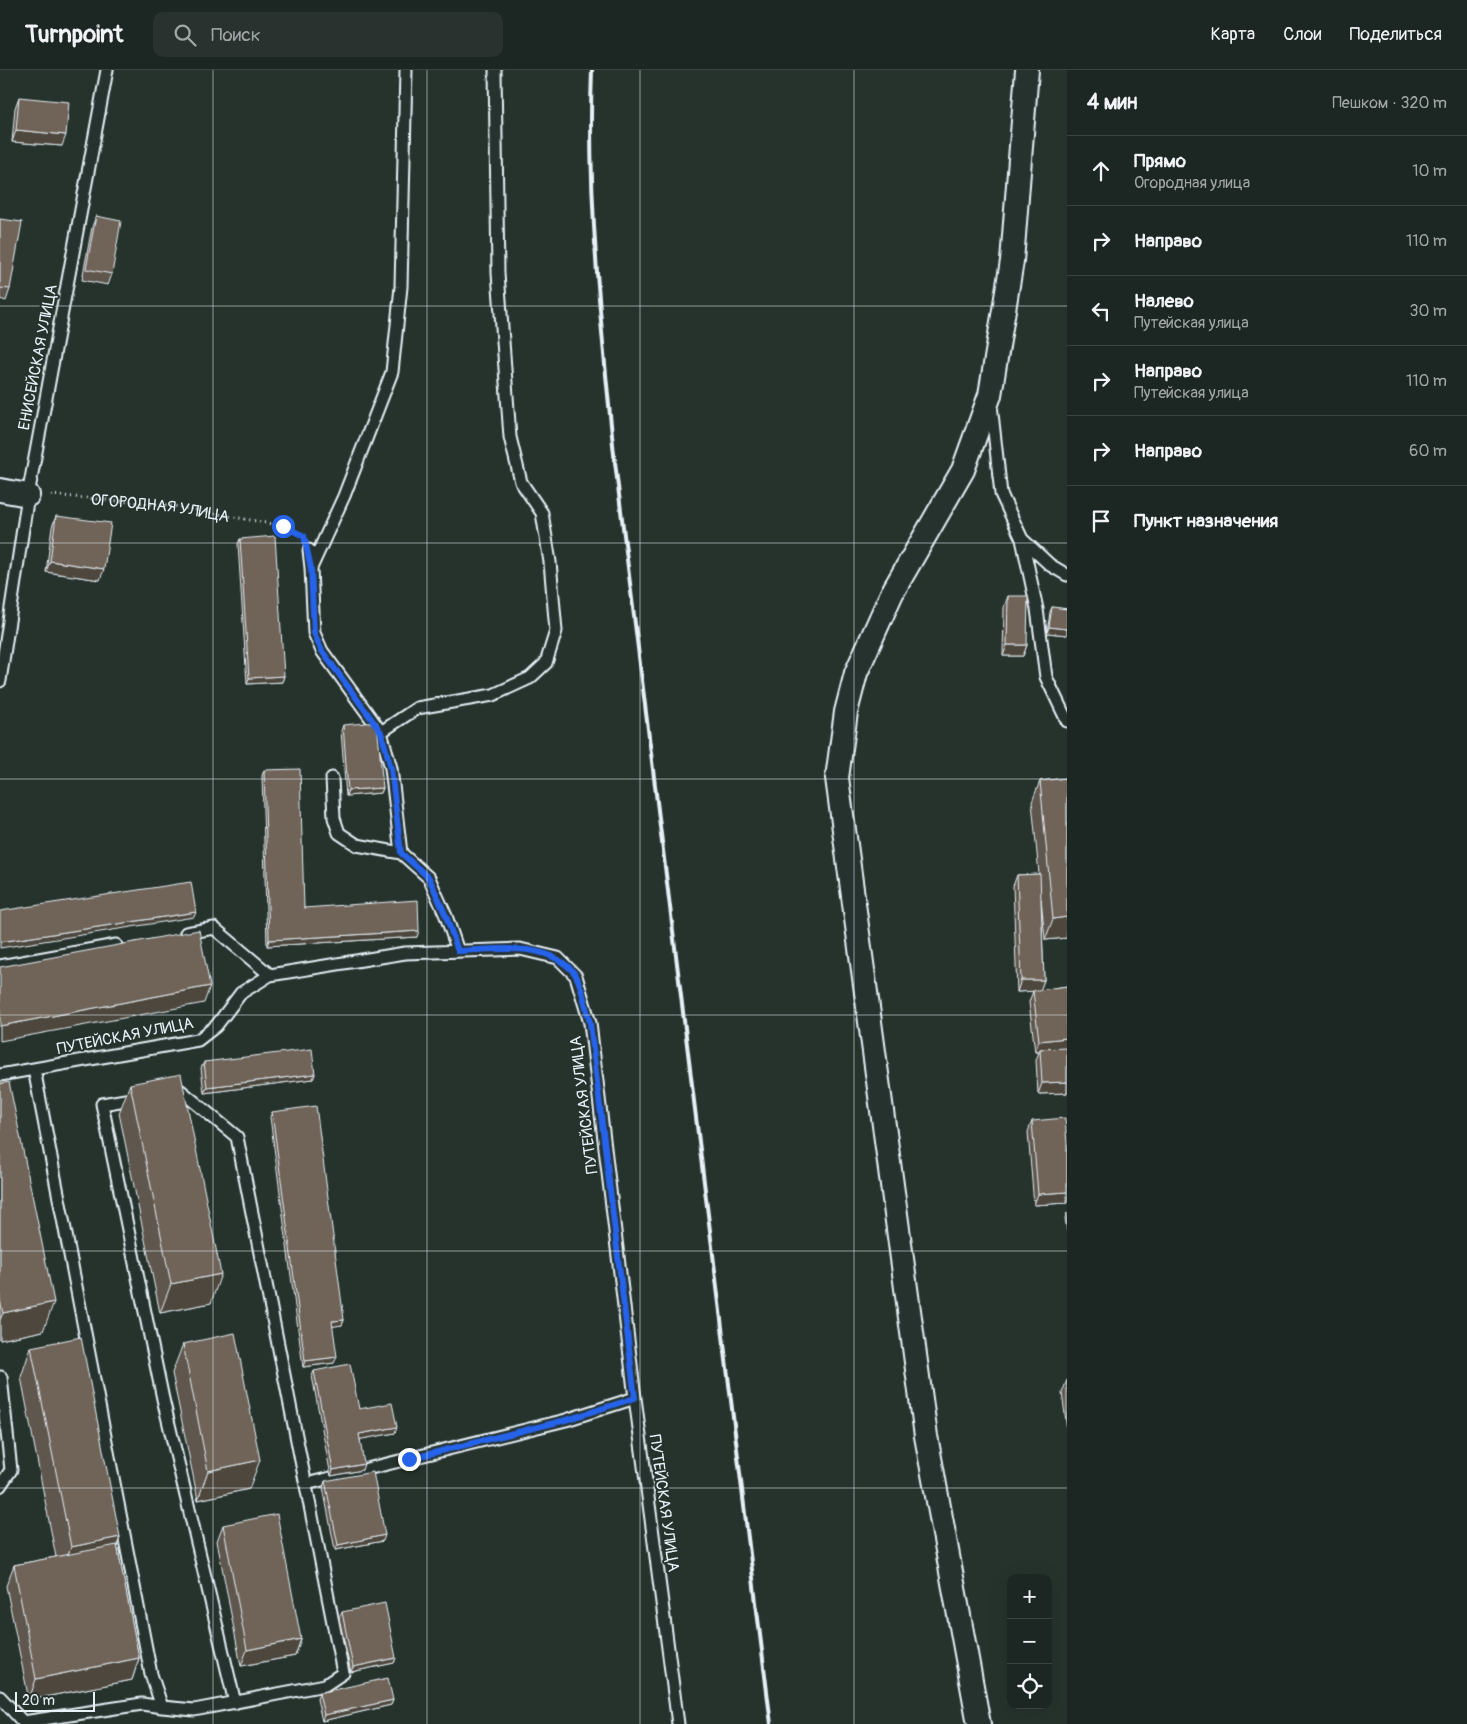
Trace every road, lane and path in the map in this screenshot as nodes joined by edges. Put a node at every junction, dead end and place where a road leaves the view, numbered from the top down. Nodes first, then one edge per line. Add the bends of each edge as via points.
1 (107, 70) edge
2 (406, 70) edge
3 (495, 70) edge
4 (1027, 70) edge
5 (990, 395) junction
6 (0, 490) edge
7 (28, 494) junction
8 (1022, 539) junction
9 (308, 550) joint
10 (311, 568) junction
11 (1067, 575) edge
12 (0, 681) edge
13 (1067, 721) edge
14 (381, 732) junction
15 (332, 778) dead end
16 (401, 853) junction
17 (175, 935) edge
18 (126, 944) edge
19 (458, 951) junction
20 (0, 966) edge
21 (270, 974) junction
22 (34, 1069) junction
23 (0, 1075) edge
24 (163, 1093) edge
25 (146, 1096) edge
26 (1, 1377) dead end
27 (635, 1398) junction
28 (306, 1484) junction
29 (0, 1486) edge
30 (0, 1697) edge
31 (235, 1703) junction
32 (162, 1707) junction
33 (678, 1724) edge
34 (979, 1724) edge

1 - 7 lane, ЕНИСЕЙСКАЯ УЛИЦА
2 - 10 lane via 401,287 392,372 344,496
3 - 14 lane via 498,273 510,437 521,482 542,514 556,630 546,663 530,678 493,695 417,708
4 - 5 street via 1012,261
5 - 8 lane via 1001,494
5 - 34 street via 964,470 892,593 856,673 846,712 837,778 926,1436
6 - 7 street
7 - 9 path, ОГОРОДНАЯ УЛИЦА via 174,506 283,526 304,536
7 - 12 lane, ЕНИСЕЙСКАЯ УЛИЦА
8 - 11 lane via 1050,565
8 - 13 lane via 1037,609 1046,677
9 - 10 lane
10 - 14 lane via 314,633 322,651
14 - 16 lane via 391,768
15 - 16 lane via 338,833 357,845
16 - 19 lane via 429,878
17 - 21 lane via 214,928
18 - 20 lane
19 - 21 lane, ПУТЕЙСКАЯ УЛИЦА via 405,953
19 - 27 lane, ПУТЕЙСКАЯ УЛИЦА via 520,949 558,958 576,976 590,1023
21 - 22 lane, ПУТЕЙСКАЯ УЛИЦА via 241,993 216,1026 198,1040
22 - 23 lane, ПУТЕЙСКАЯ УЛИЦА
22 - 32 lane via 149,1664
24 - 28 lane via 180,1090 237,1137
25 - 31 lane via 102,1104 163,1398
26 - 29 lane via 11,1470
27 - 28 lane via 566,1420
27 - 33 lane, ПУТЕЙСКАЯ УЛИЦА
28 - 31 lane via 343,1673 325,1685
30 - 32 lane via 22,1722 142,1704
31 - 32 lane via 194,1710

